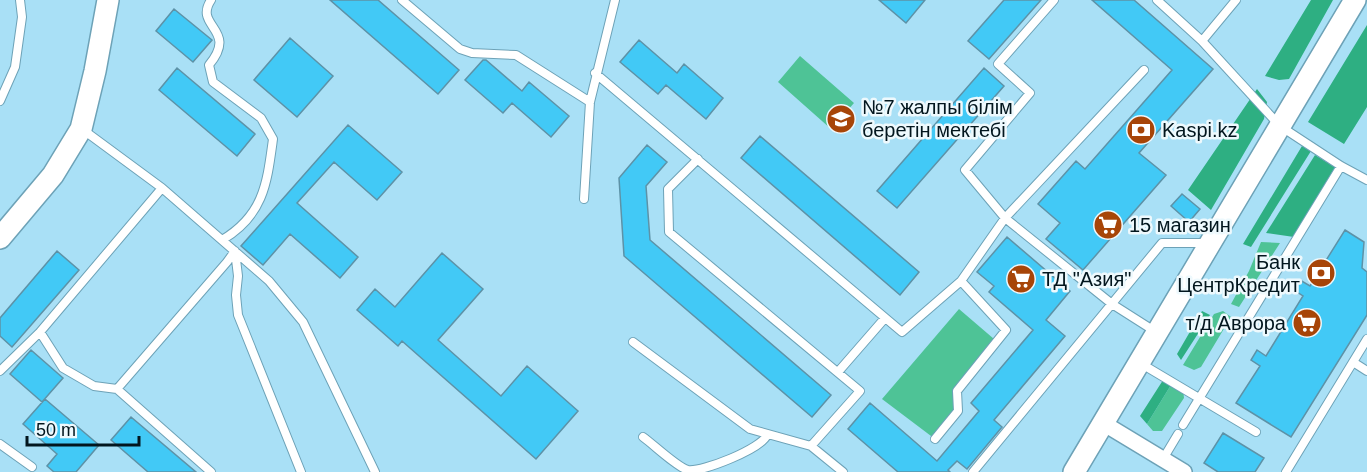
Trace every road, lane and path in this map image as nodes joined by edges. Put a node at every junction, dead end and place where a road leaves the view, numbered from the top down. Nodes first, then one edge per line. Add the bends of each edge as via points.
1 (20, 0) edge
2 (108, 0) edge
3 (211, 0) edge
4 (402, 0) edge
5 (615, 0) edge
6 (1054, 0) edge
7 (1157, 0) edge
8 (1236, 0) edge
9 (1355, 0) edge
10 (1202, 41) junction
11 (1144, 70) dead end
12 (596, 73) junction
13 (0, 101) edge
14 (590, 102) junction
15 (1280, 126) junction
16 (81, 129) junction
17 (698, 159) junction
18 (1341, 166) junction
19 (1367, 180) edge
20 (162, 188) junction
21 (584, 199) dead end
22 (1005, 218) junction
23 (0, 238) edge
24 (222, 240) junction
25 (1209, 243) junction
26 (235, 251) junction
27 (961, 281) junction
28 (1112, 304) junction
29 (885, 318) junction
30 (40, 332) junction
31 (1156, 332) junction
32 (1367, 339) edge
33 (633, 342) dead end
34 (1139, 362) junction
35 (1353, 362) junction
36 (0, 371) edge
37 (1367, 371) edge
38 (838, 372) junction
39 (117, 389) junction
40 (1200, 398) junction
41 (1103, 423) junction
42 (1183, 425) dead end
43 (1256, 432) dead end
44 (1178, 434) dead end
45 (767, 435) junction
46 (643, 437) dead end
47 (935, 439) dead end
48 (0, 444) edge
49 (812, 446) junction
50 (1163, 459) junction
51 (32, 467) dead end
52 (211, 472) edge
53 (301, 472) edge
54 (375, 472) edge
55 (843, 472) edge
56 (973, 472) edge
57 (1074, 472) edge
58 (1184, 472) edge
59 (1286, 472) edge

1 - 13 lane via 22,16 15,67
2 - 16 street
3 - 24 lane via 206,18 218,33 220,44 209,65 213,82 261,118 273,139 262,197 236,231
4 - 14 lane via 460,49 516,55
5 - 12 lane
6 - 22 lane via 998,64 1030,93 965,170
7 - 10 lane
8 - 10 lane
9 - 15 street
10 - 15 lane
11 - 22 lane
12 - 14 lane
12 - 17 lane
14 - 21 lane
15 - 18 lane
15 - 25 street
16 - 20 lane
16 - 23 street via 53,175
17 - 29 lane
17 - 38 lane via 668,189 669,232
18 - 19 lane
18 - 40 lane
20 - 24 lane
20 - 30 lane
22 - 27 lane
22 - 28 lane
24 - 26 lane
25 - 28 lane via 1162,243
25 - 31 street
26 - 39 lane
26 - 53 lane via 238,315
26 - 54 lane via 269,281 303,322
27 - 29 lane via 902,332
27 - 47 lane via 1006,330 957,391 958,411
28 - 31 lane
28 - 56 lane
29 - 38 lane
30 - 36 lane
30 - 39 lane via 63,368 94,386
31 - 34 street
32 - 35 lane
33 - 45 lane via 750,429
34 - 40 lane
34 - 41 street
35 - 37 lane
35 - 59 lane
38 - 49 lane via 861,391
39 - 52 lane
40 - 42 lane
40 - 43 lane
41 - 50 street
41 - 57 street
44 - 50 lane
45 - 46 lane via 754,448 697,471 682,468
45 - 49 lane
48 - 51 lane
49 - 55 lane
50 - 58 street

